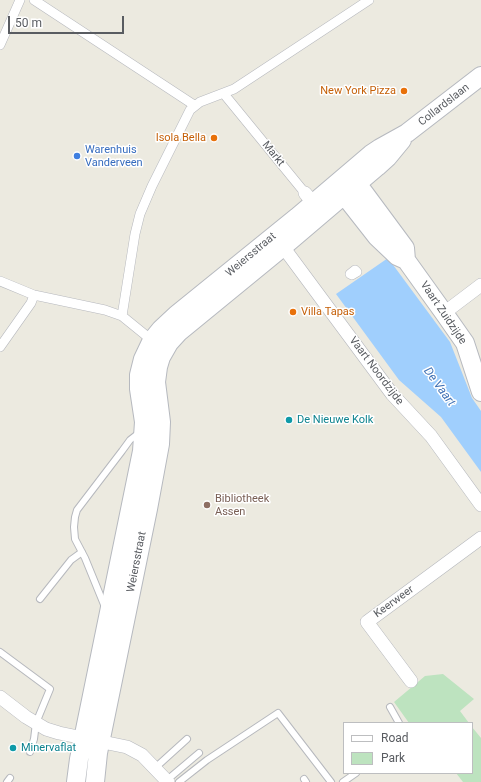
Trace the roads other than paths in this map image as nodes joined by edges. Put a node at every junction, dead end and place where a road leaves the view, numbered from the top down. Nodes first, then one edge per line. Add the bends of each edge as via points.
1 (20, 0) edge
2 (34, 0) edge
3 (369, 0) edge
4 (0, 45) edge
5 (481, 76) edge
6 (224, 94) junction
7 (194, 105) junction
8 (347, 184) junction
9 (313, 203) junction
10 (279, 241) junction
11 (0, 281) edge
12 (481, 285) edge
13 (34, 295) junction
14 (444, 313) junction
15 (122, 316) junction
16 (158, 345) junction
17 (0, 347) edge
18 (148, 382) junction
19 (481, 392) edge
20 (144, 430) junction
21 (481, 505) edge
22 (481, 538) edge
23 (82, 552) junction
24 (40, 599) dead end
25 (109, 617) junction
26 (0, 652) edge
27 (411, 680) dead end
28 (0, 697) edge
29 (390, 707) dead end
30 (398, 722) edge
31 (36, 723) junction
32 (83, 738) junction
33 (187, 739) dead end
34 (101, 741) junction
35 (30, 752) dead end
36 (199, 753) dead end
37 (155, 768) junction
38 (355, 774) edge
39 (172, 781) edge
40 (76, 782) edge
41 (95, 782) edge
42 (331, 782) edge
43 (343, 782) edge

1 - 4 street
2 - 7 street
3 - 6 street
5 - 8 main road, Collardslaan via 407,133 380,148
6 - 7 street
6 - 9 street, Markt
7 - 15 street via 187,114 140,214
8 - 9 main road, Weiersstraat
8 - 14 main road, Vaart Zuidzijde via 405,248 406,260
9 - 10 main road, Weiersstraat
10 - 16 main road, Weiersstraat via 230,281 179,332
10 - 21 street, Vaart Noordzijde via 392,394 431,436
11 - 13 street
12 - 14 street
13 - 15 street
13 - 17 street via 32,303
14 - 19 main road, Vaart Zuidzijde via 465,343
15 - 16 street
16 - 18 main road, Weiersstraat via 158,367
18 - 20 main road, Weiersstraat via 143,411
18 - 34 main road, Weiersstraat via 161,422 160,444
20 - 23 lane via 130,440 77,510 74,527
20 - 25 main road, Weiersstraat
22 - 27 street, Keerweer via 367,622
23 - 24 lane via 71,560
23 - 25 lane
25 - 32 main road, Weiersstraat
26 - 31 lane via 50,689
28 - 31 street
29 - 30 lane
31 - 32 street via 58,733
31 - 35 lane
32 - 34 street
32 - 40 main road, Weiersstraat
33 - 37 lane
34 - 37 street via 127,747 142,755
34 - 41 main road, Weiersstraat
36 - 39 lane
37 - 39 street
38 - 43 lane
39 - 42 lane via 278,713

